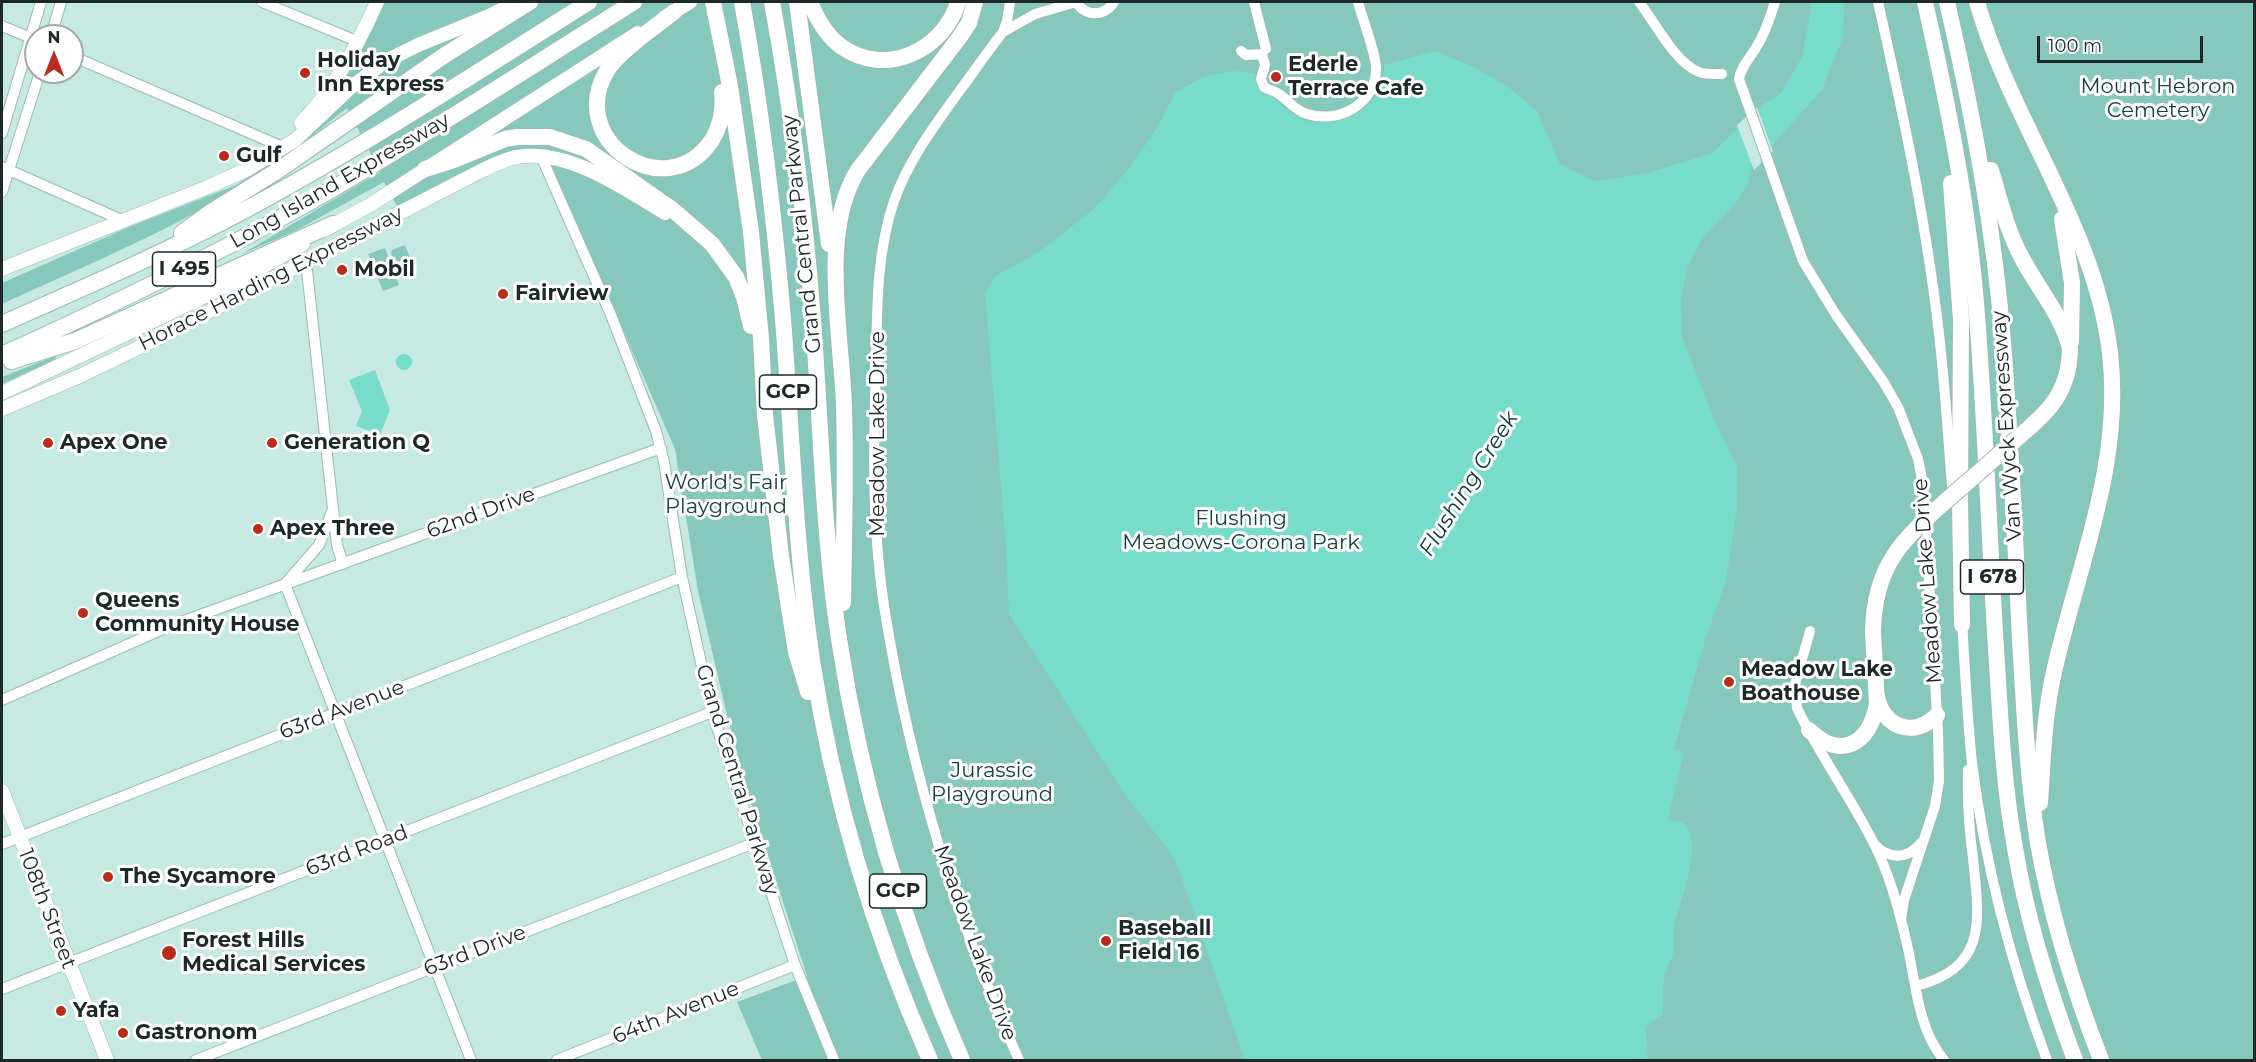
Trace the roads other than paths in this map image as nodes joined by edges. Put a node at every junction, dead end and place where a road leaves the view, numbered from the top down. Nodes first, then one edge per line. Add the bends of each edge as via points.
1 (41, 2) edge
2 (61, 2) edge
3 (262, 2) edge
4 (377, 2) edge
5 (517, 2) edge
6 (531, 2) edge
7 (589, 2) edge
8 (634, 2) edge
9 (690, 2) edge
10 (742, 2) edge
11 (772, 2) edge
12 (797, 2) edge
13 (810, 2) edge
14 (958, 2) edge
15 (975, 2) edge
16 (1010, 2) edge
17 (1076, 2) edge
18 (1114, 2) edge
19 (1254, 2) edge
20 (1358, 2) edge
21 (1639, 2) edge
22 (1775, 2) edge
23 (1878, 2) edge
24 (1925, 2) edge
25 (1947, 2) edge
26 (1977, 2) edge
27 (714, 3) edge
28 (674, 12) junction
29 (36, 24) edge
30 (55, 24) edge
31 (2, 26) edge
32 (1003, 32) junction
33 (24, 35) edge
34 (359, 42) junction
35 (1266, 49) dead end
36 (1240, 51) dead end
37 (84, 61) edge
38 (24, 66) edge
39 (1722, 74) dead end
40 (1965, 82) junction
41 (36, 84) edge
42 (1944, 86) junction
43 (2, 133) edge
44 (278, 145) junction
45 (541, 156) junction
46 (262, 160) junction
47 (2045, 166) junction
48 (5, 169) edge
49 (426, 169) junction
50 (2, 192) edge
51 (124, 221) junction
52 (333, 224) junction
53 (712, 244) junction
54 (147, 258) junction
55 (306, 261) junction
56 (2, 269) edge
57 (837, 292) junction
58 (2, 324) edge
59 (2070, 349) junction
60 (2, 355) edge
61 (2, 364) edge
62 (2, 393) edge
63 (2, 408) edge
64 (765, 415) junction
65 (661, 448) junction
66 (333, 509) junction
67 (343, 564) junction
68 (682, 577) junction
69 (285, 584) junction
70 (1962, 625) junction
71 (1810, 631) dead end
72 (842, 657) junction
73 (1877, 695) junction
74 (2, 700) edge
75 (712, 712) junction
76 (335, 713) junction
77 (1937, 715) junction
78 (1809, 730) junction
79 (1969, 734) junction
80 (836, 782) junction
81 (2, 791) edge
82 (1925, 836) junction
83 (19, 837) junction
84 (385, 840) junction
85 (1872, 840) junction
86 (754, 843) junction
87 (2038, 843) junction
88 (2, 844) edge
89 (1901, 920) junction
90 (69, 964) junction
91 (795, 965) junction
92 (434, 967) junction
93 (1916, 986) junction
94 (2, 989) edge
95 (107, 1060) edge
96 (196, 1060) edge
97 (471, 1060) edge
98 (557, 1060) edge
99 (834, 1060) edge
100 (930, 1060) edge
101 (962, 1060) edge
102 (1019, 1060) edge
103 (1944, 1060) edge
104 (2047, 1060) edge
105 (2075, 1060) edge
106 (2101, 1060) edge

1 - 29 street
2 - 30 street
3 - 34 street
4 - 34 main road
5 - 46 main road via 386,61 350,88 295,140
6 - 54 highway via 445,55
7 - 54 highway, Long Island Expressway / I 495 via 362,144 220,224
8 - 60 highway, Long Island Expressway / I 495 via 403,147 289,213 144,290
9 - 28 main road, Horace Harding Expressway
10 - 80 highway, Grand Central Parkway / GCP via 776,242 807,623
11 - 72 highway, Grand Central Parkway / GCP via 804,225 828,547
12 - 57 highway
13 - 14 highway via 821,24 843,48 881,59 910,55 936,40 953,18
15 - 57 highway via 959,38 848,187 838,228
16 - 32 street, Meadow Lake Drive
17 - 18 street via 1084,11 1096,14
17 - 32 street via 1035,14
19 - 35 street
20 - 36 street via 1376,75 1370,94 1345,113 1321,117 1300,111 1262,84 1262,54 1246,55
21 - 39 street via 1686,64 1700,73
22 - 77 street, Meadow Lake Drive via 1767,29 1740,70 1739,79 1803,261 1883,381 1908,428 1918,459 1923,484
23 - 70 street via 1912,159 1934,294
24 - 42 highway, Van Wyck Expressway / I 678
25 - 40 highway, Van Wyck Expressway / I 678
26 - 47 highway
27 - 28 highway via 723,100 718,128 709,145 694,158 676,166 655,168 633,162 614,148 599,122 597,101 603,80 618,56
27 - 64 highway via 751,232
28 - 49 main road, Horace Harding Expressway
31 - 33 street
32 - 102 street, Meadow Lake Drive via 913,158 894,202 879,282 874,490 885,617 917,771 955,902
34 - 44 main road via 318,104
37 - 44 street
38 - 43 street
40 - 59 highway via 2014,241 2060,320
40 - 87 highway, Van Wyck Expressway / I 678 via 1986,191 2001,312 2025,721
41 - 48 street
42 - 70 highway via 1961,320
42 - 105 highway, Van Wyck Expressway / I 678 via 1974,283 2010,817 2034,939
44 - 46 main road
45 - 53 main road, Horace Harding Expressway via 566,161 608,181
45 - 55 main road, Horace Harding Expressway via 509,159 488,168
45 - 65 street, Grand Central Parkway via 611,315
46 - 51 main road via 228,179
47 - 59 highway via 2069,254 2073,297
47 - 87 highway via 2097,290 2110,351 2113,398 2105,479 2049,697
48 - 50 street
48 - 51 street
49 - 52 main road, Horace Harding Expressway
49 - 53 highway via 505,139 539,135 564,140 607,162
51 - 56 main road
52 - 61 highway via 75,340
52 - 62 main road, Horace Harding Expressway via 241,279
53 - 64 highway via 729,266 744,297
54 - 58 highway, Long Island Expressway / I 495
55 - 63 main road, Horace Harding Expressway via 125,354
55 - 66 street
57 - 72 highway via 845,440
59 - 73 highway, bridge via 2063,387 2047,412 1915,528 1893,556 1876,598 1873,632
64 - 80 highway via 796,652
65 - 67 street, 62nd Drive
65 - 68 street, Grand Central Parkway
66 - 67 street
66 - 69 street via 319,544
67 - 69 street, 62nd Drive
68 - 75 street, Grand Central Parkway
68 - 76 street, 63rd Avenue
69 - 74 street, 62nd Drive via 170,626
69 - 76 street
70 - 79 street
71 - 78 street via 1794,690 1797,708
72 - 101 highway, Grand Central Parkway / GCP via 861,756 886,853 924,966
73 - 77 highway via 1885,717 1900,725 1920,727
73 - 78 highway via 1872,720 1863,736 1851,745 1834,746 1819,740
75 - 84 street, 63rd Road
75 - 86 street, Grand Central Parkway
76 - 83 street, 63rd Avenue
76 - 84 street
77 - 82 street, Meadow Lake Drive via 1938,794
78 - 85 street
79 - 93 street via 1968,803 1977,927 1967,955 1953,970
79 - 104 street via 1995,893 2017,974
80 - 100 highway, Grand Central Parkway / GCP via 873,909
81 - 83 main road, 108th Street
82 - 85 street via 1911,852 1898,856 1885,853
82 - 89 street, Meadow Lake Drive
83 - 88 street, 63rd Avenue
83 - 90 main road, 108th Street
84 - 90 street, 63rd Road
84 - 92 street
85 - 89 street
86 - 91 street, Grand Central Parkway
86 - 92 street, 63rd Drive
87 - 106 highway, Van Wyck Expressway / I 678 via 2058,933
89 - 93 street
90 - 94 street, 63rd Road
90 - 95 main road, 108th Street
91 - 98 street, 64th Avenue
91 - 99 street, Grand Central Parkway
92 - 96 street, 63rd Drive
92 - 97 street
93 - 103 street via 1929,1036

